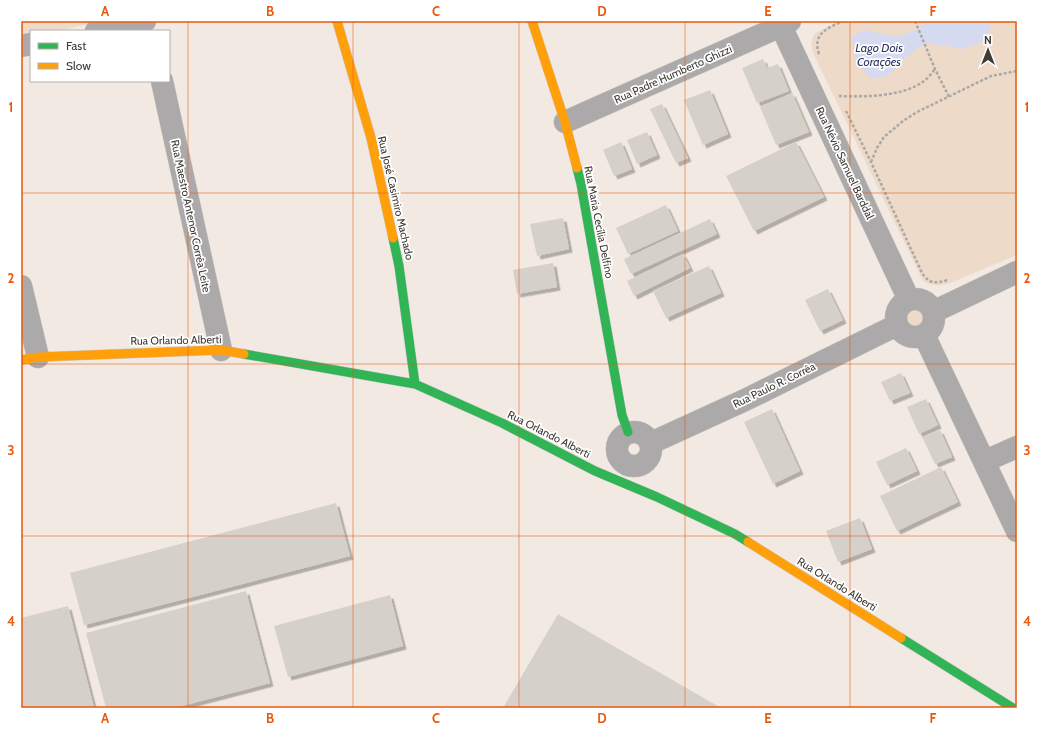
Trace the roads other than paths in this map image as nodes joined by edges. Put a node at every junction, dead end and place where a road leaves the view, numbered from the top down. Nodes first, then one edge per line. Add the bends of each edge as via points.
1 (146, 21) edge
2 (337, 21) edge
3 (532, 21) edge
4 (782, 23) edge
5 (101, 30) edge
6 (162, 82) edge
7 (565, 122) junction
8 (1017, 272) edge
9 (21, 286) edge
10 (909, 300) junction
11 (933, 312) junction
12 (897, 325) junction
13 (924, 335) junction
14 (220, 350) junction
15 (29, 358) edge
16 (415, 384) junction
17 (628, 432) junction
18 (651, 443) junction
19 (1017, 447) edge
20 (621, 461) junction
21 (985, 461) junction
22 (595, 471) junction
23 (1017, 531) edge
24 (1013, 708) edge

1 - 5 street
2 - 16 street, Rua José Casimiro Machado via 371,138 399,266
3 - 7 street, Rua Maria Cecília Delfino
4 - 7 street, Rua Padre Humberto Ghizzi
4 - 10 street, Rua Névio Samuel Barddal
6 - 14 street, Rua Maestro Antenor Corrêa Leite
7 - 17 street, Rua Maria Cecília Delfino via 581,184 622,415
8 - 11 street
9 - 15 street
10 - 11 street via 925,302
10 - 12 street via 899,307 896,314
11 - 13 street via 932,326
12 - 13 street via 905,334 912,337
12 - 18 street, Rua Paulo R. Corrêa
13 - 21 street
14 - 15 street, Rua Orlando Alberti
14 - 16 street, Rua Orlando Alberti
16 - 22 street, Rua Orlando Alberti via 502,423
17 - 18 street via 645,435
17 - 20 street via 620,437 616,445 616,454
18 - 20 street via 652,452 647,461 639,466 629,466
19 - 21 street
20 - 22 street
21 - 23 street
22 - 24 street, Rua Orlando Alberti via 735,534

